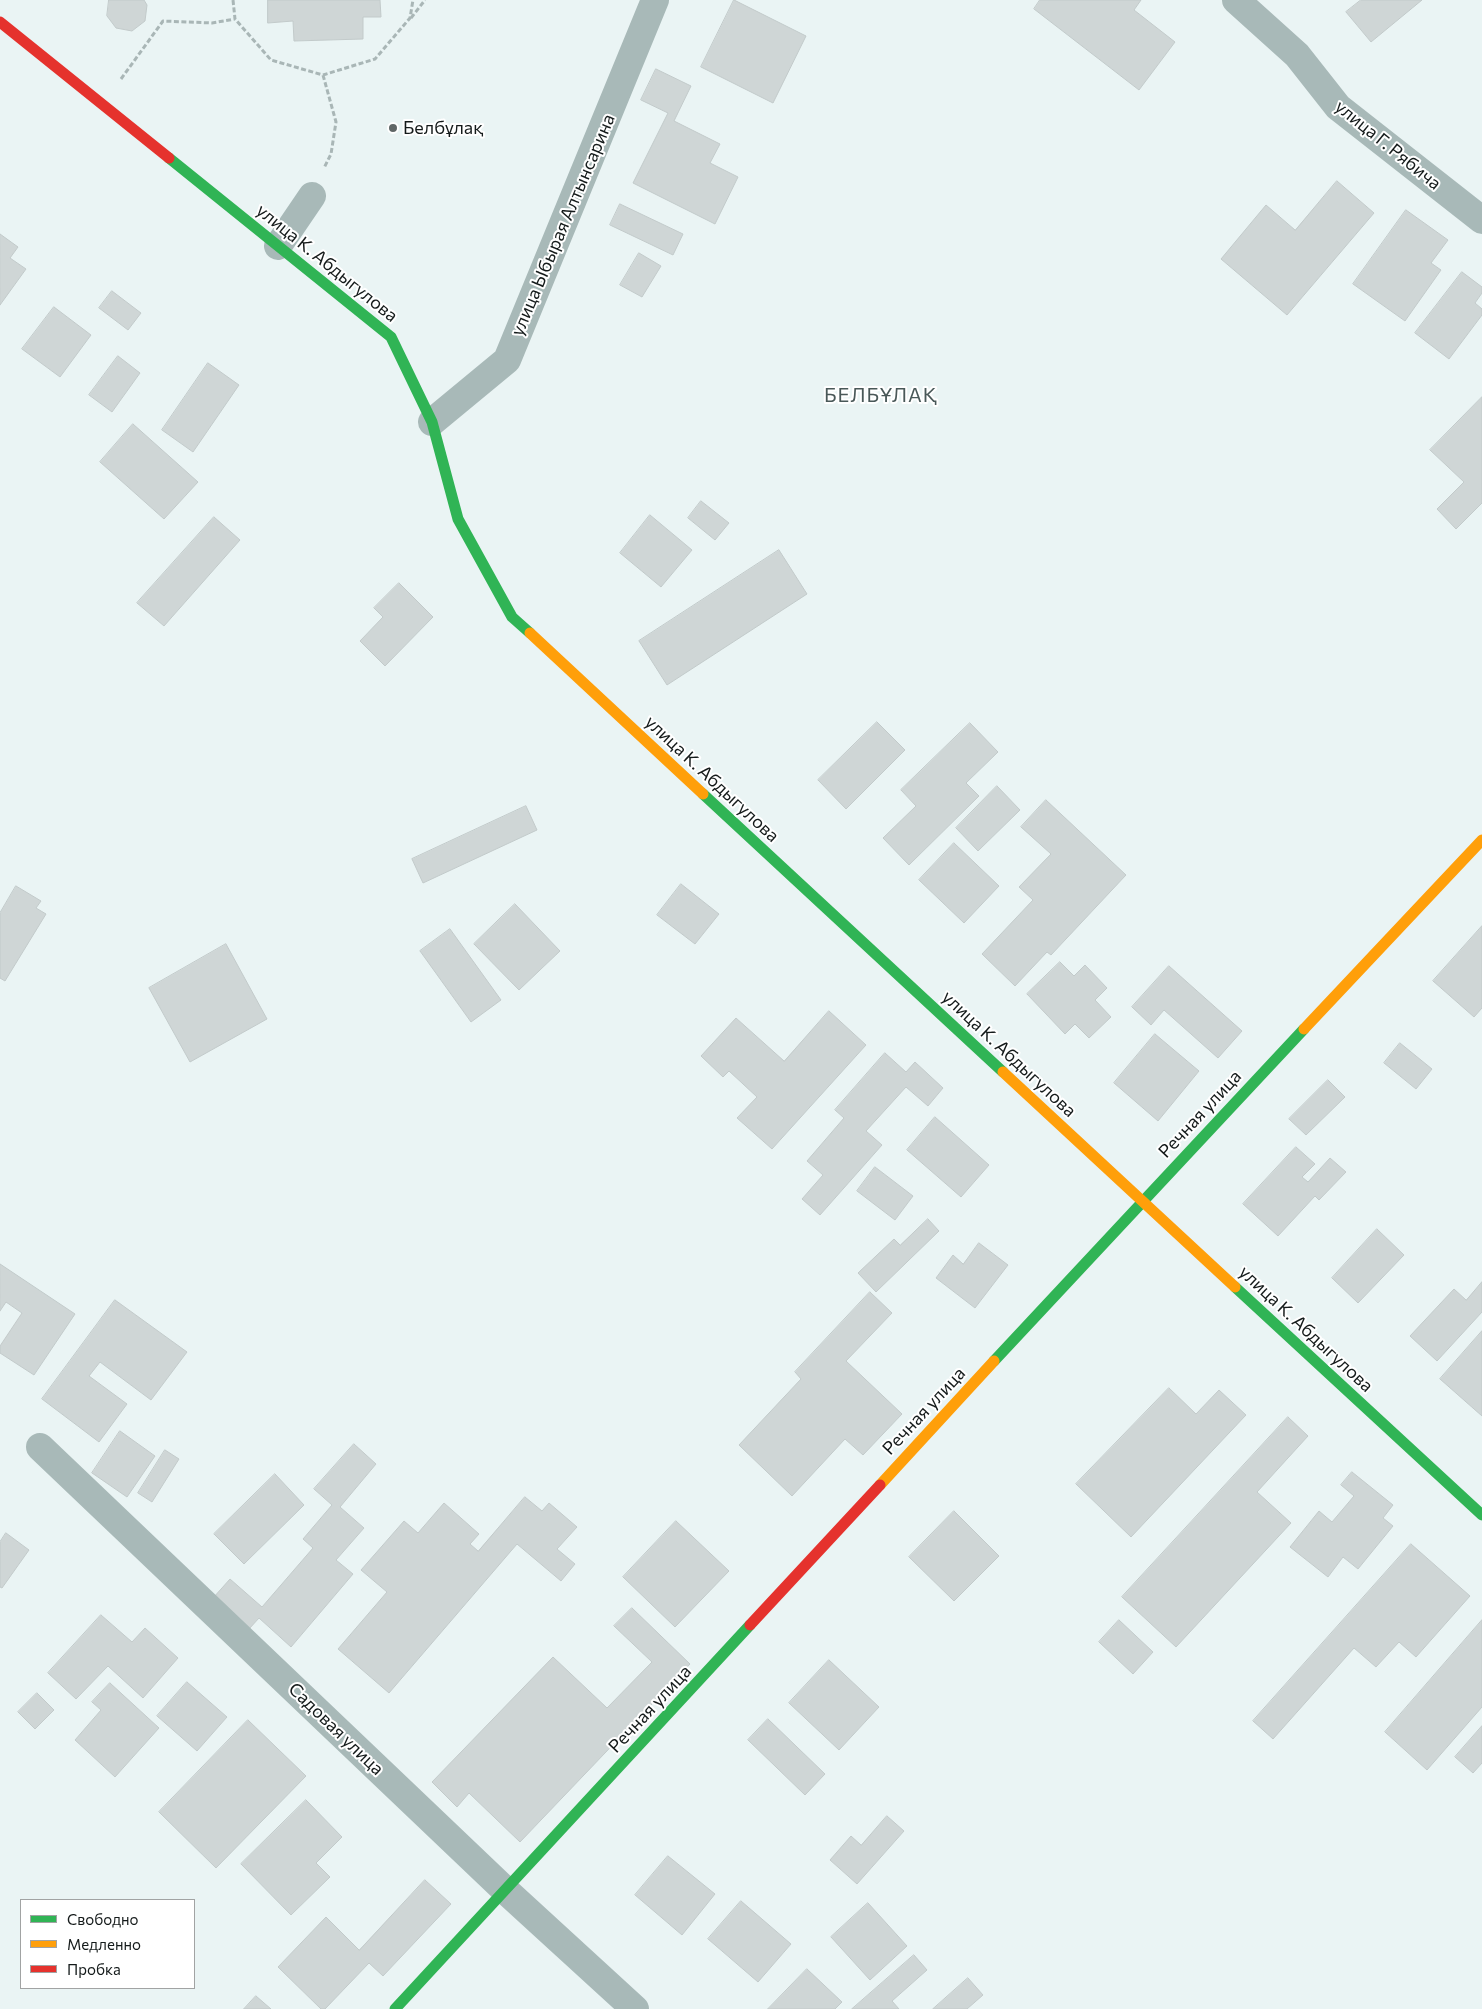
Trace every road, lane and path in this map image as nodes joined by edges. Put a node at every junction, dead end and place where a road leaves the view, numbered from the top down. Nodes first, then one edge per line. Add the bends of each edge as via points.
1 (232, 0) edge
2 (413, 0) edge
3 (425, 0) edge
4 (655, 0) edge
5 (1236, 0) edge
6 (410, 18) junction
7 (235, 19) junction
8 (0, 22) edge
9 (323, 75) junction
10 (103, 104) junction
11 (312, 196) joint
12 (1482, 220) edge
13 (278, 246) junction
14 (432, 422) junction
15 (1482, 840) edge
16 (1142, 1201) junction
17 (40, 1447) dead end
18 (1482, 1515) edge
19 (506, 1891) junction
20 (395, 2009) edge
21 (635, 2009) edge

1 - 7 path
2 - 6 path
3 - 6 path
4 - 14 street, улица Ыбырая Алтынсарина via 507,360
5 - 12 street, улица Г. Рябича via 1297,55 1338,107
6 - 9 path via 375,59
7 - 9 path via 271,60
7 - 10 path via 212,23 163,21
8 - 10 street, улица К. Абдыгулова
9 - 11 path via 336,122 331,154
10 - 13 street, улица К. Абдыгулова
11 - 13 street
13 - 14 street, улица К. Абдыгулова via 391,337
14 - 16 street, улица К. Абдыгулова via 458,519 512,617
15 - 16 street, Речная улица
16 - 18 street, улица К. Абдыгулова
16 - 19 street, Речная улица
17 - 19 street, Садовая улица
19 - 20 street, Речная улица
19 - 21 street, Садовая улица

